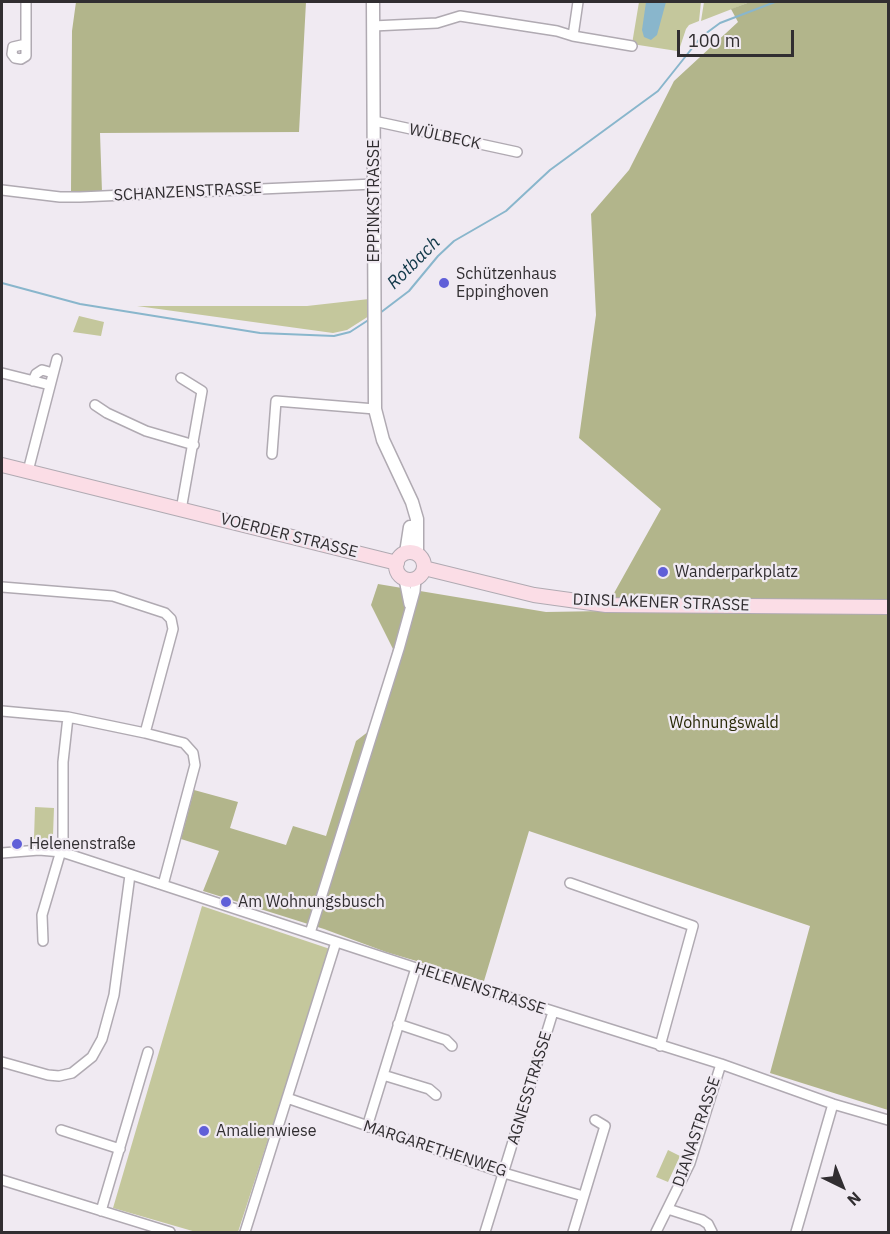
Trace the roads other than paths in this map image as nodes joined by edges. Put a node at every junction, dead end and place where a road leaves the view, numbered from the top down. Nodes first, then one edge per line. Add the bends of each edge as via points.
1 (26, 2) edge
2 (373, 2) edge
3 (578, 2) edge
4 (373, 26) junction
5 (573, 36) junction
6 (26, 44) junction
7 (2, 45) edge
8 (632, 46) dead end
9 (13, 47) junction
10 (374, 121) junction
11 (517, 152) dead end
12 (374, 184) junction
13 (2, 190) edge
14 (57, 359) dead end
15 (2, 373) edge
16 (53, 373) junction
17 (181, 378) dead end
18 (33, 381) junction
19 (50, 385) junction
20 (95, 405) dead end
21 (375, 409) junction
22 (194, 445) junction
23 (272, 454) dead end
24 (2, 465) edge
25 (28, 471) junction
26 (181, 510) junction
27 (407, 557) junction
28 (420, 575) junction
29 (2, 587) edge
30 (888, 607) edge
31 (2, 711) edge
32 (68, 717) junction
33 (145, 733) junction
34 (62, 852) junction
35 (2, 853) edge
36 (130, 875) junction
37 (570, 883) dead end
38 (164, 885) junction
39 (310, 933) junction
40 (43, 941) dead end
41 (336, 942) junction
42 (416, 968) junction
43 (553, 1012) junction
44 (398, 1024) junction
45 (452, 1046) dead end
46 (660, 1046) junction
47 (148, 1052) dead end
48 (2, 1062) edge
49 (721, 1064) junction
50 (383, 1074) junction
51 (436, 1095) dead end
52 (287, 1098) junction
53 (833, 1104) junction
54 (596, 1120) dead end
55 (888, 1120) edge
56 (367, 1127) junction
57 (60, 1130) dead end
58 (120, 1149) junction
59 (504, 1173) junction
60 (2, 1180) edge
61 (583, 1196) junction
62 (668, 1209) junction
63 (101, 1211) junction
64 (170, 1233) edge
65 (245, 1233) edge
66 (485, 1233) edge
67 (573, 1233) edge
68 (656, 1233) edge
69 (712, 1233) edge
70 (796, 1233) edge

1 - 6 street
2 - 4 street, EPPINKSTRASSE
3 - 5 street
4 - 5 street via 437,23 460,16
4 - 10 street, EPPINKSTRASSE
5 - 8 street
6 - 9 street
6 - 9 street via 27,54 21,59 14,56
7 - 9 street
10 - 11 street, WÜLBECK
10 - 12 street, EPPINKSTRASSE
12 - 13 street, SCHANZENSTRASSE via 80,197
12 - 21 street, EPPINKSTRASSE
14 - 16 street
15 - 18 street
16 - 18 street via 42,370
16 - 19 street
17 - 22 street via 202,391
18 - 19 street
19 - 25 street
20 - 22 street via 146,431
21 - 23 street via 276,400
21 - 27 street, EPPINKSTRASSE via 383,440 417,519
22 - 26 street
24 - 25 main road, VOERDER STRASSE
25 - 26 main road, VOERDER STRASSE
26 - 27 main road, VOERDER STRASSE
27 - 28 main road via 423,560
27 - 28 main road via 398,572
28 - 30 main road, DINSLAKENER STRASSE via 606,605
28 - 39 street
29 - 33 street via 113,597 165,613 171,619 173,629
31 - 32 street
32 - 33 street
32 - 34 street
33 - 38 street via 184,743 193,753 195,765
34 - 35 street, HELENENSTRASSE
34 - 36 street, HELENENSTRASSE
34 - 40 street via 42,915
36 - 38 street, HELENENSTRASSE
36 - 48 street via 114,995 102,1039 92,1057 72,1073 59,1076
37 - 46 street via 693,926
38 - 39 street, HELENENSTRASSE
39 - 41 street, HELENENSTRASSE
41 - 42 street, HELENENSTRASSE
41 - 52 street
42 - 43 street, HELENENSTRASSE
42 - 44 street
43 - 46 street, HELENENSTRASSE
43 - 59 street, AGNESSTRASSE
44 - 45 street via 446,1040
44 - 50 street
46 - 49 street, HELENENSTRASSE
47 - 58 street
49 - 53 street, HELENENSTRASSE
49 - 62 street, DIANASTRASSE via 690,1163
50 - 51 street
50 - 56 street
52 - 56 street, MARGARETHENWEG
52 - 65 street
53 - 55 street, HELENENSTRASSE
53 - 70 street
54 - 61 street via 605,1125
56 - 59 street, MARGARETHENWEG
57 - 58 street
58 - 63 street
59 - 61 street, MARGARETHENWEG
59 - 66 street, AGNESSTRASSE
60 - 63 street
61 - 67 street
62 - 68 street, DIANASTRASSE
62 - 69 street via 702,1220
63 - 64 street

